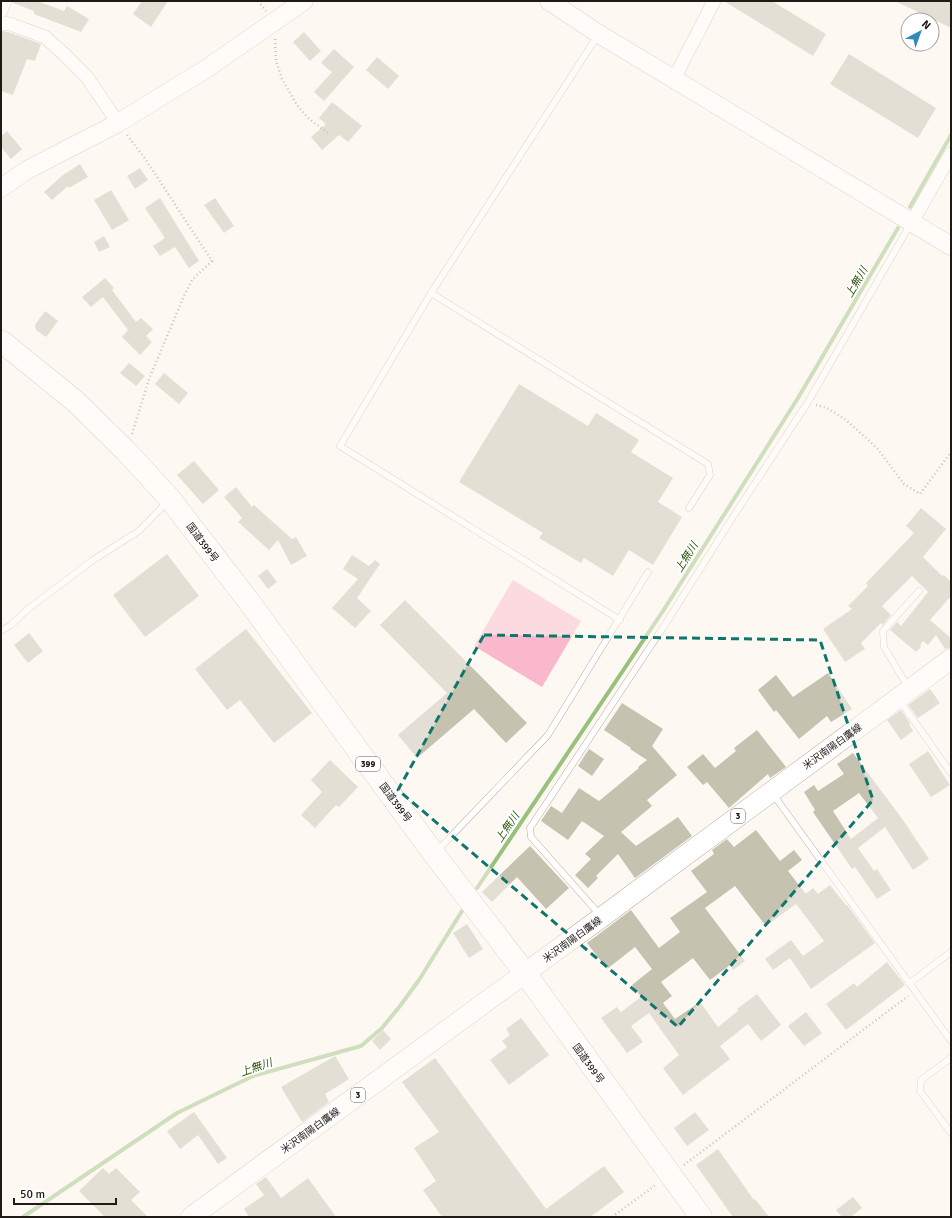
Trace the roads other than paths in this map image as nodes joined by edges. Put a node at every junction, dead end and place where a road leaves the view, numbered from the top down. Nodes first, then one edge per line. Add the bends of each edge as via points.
1 (5, 1) edge
2 (304, 1) edge
3 (714, 1) edge
4 (559, 4) edge
5 (1, 11) edge
6 (1, 23) edge
7 (599, 34) junction
8 (674, 79) junction
9 (118, 123) junction
10 (951, 154) edge
11 (1, 188) edge
12 (912, 222) junction
13 (951, 246) edge
14 (431, 293) junction
15 (1, 341) edge
16 (170, 499) junction
17 (689, 508) dead end
18 (648, 572) dead end
19 (919, 591) dead end
20 (620, 620) junction
21 (1, 631) edge
22 (951, 659) edge
23 (904, 694) junction
24 (951, 774) edge
25 (771, 792) junction
26 (434, 854) junction
27 (602, 917) junction
28 (951, 952) edge
29 (525, 973) junction
30 (910, 983) junction
31 (951, 1041) edge
32 (951, 1058) edge
33 (951, 1133) edge
34 (191, 1217) edge
35 (701, 1217) edge

1 - 5 street
2 - 9 street via 206,69
3 - 8 street
4 - 7 street
6 - 9 street via 45,37 88,77
7 - 8 street
7 - 14 lane
8 - 12 street
9 - 11 street via 27,170
10 - 12 street
12 - 13 street
12 - 27 lane via 808,402 530,828 532,836
14 - 17 lane via 708,464 710,475
14 - 20 lane via 340,446
15 - 16 highway, 国道399号 / 399 via 75,401
16 - 21 lane via 139,532 93,560 28,609 11,626
16 - 26 highway, 国道399号 / 399
18 - 20 lane
19 - 23 lane via 884,631 884,647
20 - 26 lane via 548,735
22 - 23 main road, 米沢南陽白鷹線 / 3
23 - 24 lane
23 - 25 main road, 米沢南陽白鷹線 / 3
25 - 27 main road, 米沢南陽白鷹線 / 3
25 - 30 lane
26 - 29 highway, 国道399号 / 399
27 - 29 main road, 米沢南陽白鷹線 / 3
28 - 30 lane
29 - 34 main road, 米沢南陽白鷹線 / 3
29 - 35 highway, 国道399号 / 399
30 - 31 lane
32 - 33 lane via 921,1080 920,1091

